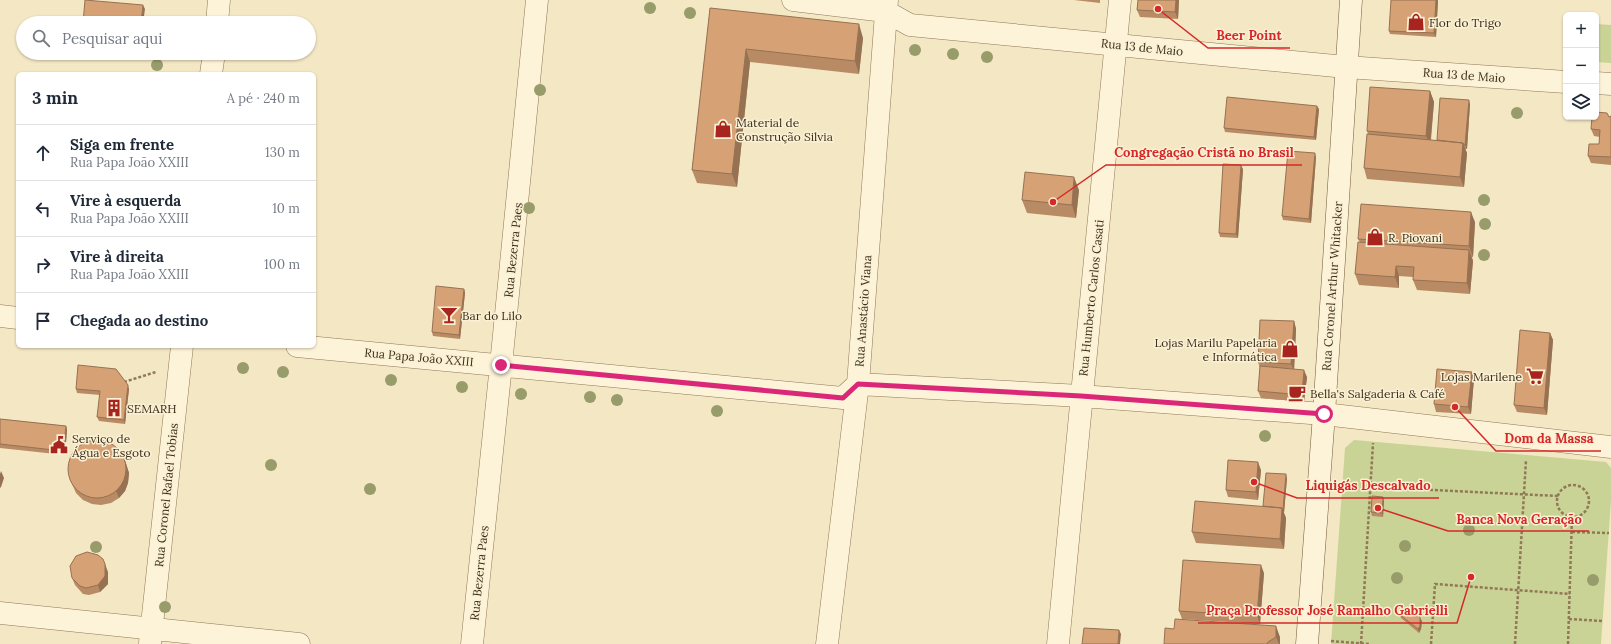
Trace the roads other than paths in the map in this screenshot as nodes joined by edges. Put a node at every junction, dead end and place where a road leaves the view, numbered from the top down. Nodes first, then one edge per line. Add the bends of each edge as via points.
1 (219, 0) edge
2 (537, 0) edge
3 (793, 0) edge
4 (1120, 0) edge
5 (1351, 0) edge
6 (886, 5) edge
7 (218, 16) edge
8 (1115, 45) junction
9 (213, 60) edge
10 (1346, 67) junction
11 (211, 72) edge
12 (1563, 82) edge
13 (1599, 84) edge
14 (1611, 84) edge
15 (0, 316) edge
16 (16, 318) edge
17 (182, 348) edge
18 (316, 348) edge
19 (501, 365) junction
20 (858, 384) junction
21 (1081, 396) junction
22 (1324, 414) junction
23 (1611, 448) edge
24 (0, 613) edge
25 (151, 637) edge
26 (299, 644) edge
27 (472, 644) edge
28 (827, 644) edge
29 (1058, 644) edge
30 (1307, 644) edge

1 - 7 street
2 - 19 street, Rua Bezerra Paes
3 - 6 street, Rua 13 de Maio
4 - 8 street, Rua Humberto Carlos Casati
5 - 10 street, Rua Coronel Arthur Whitacker
6 - 8 street, Rua 13 de Maio via 910,25
6 - 20 street, Rua Anastácio Viana
8 - 10 street, Rua 13 de Maio
8 - 21 street, Rua Humberto Carlos Casati
9 - 11 street
10 - 12 street, Rua 13 de Maio
10 - 22 street, Rua Coronel Arthur Whitacker
13 - 14 street
15 - 16 street
17 - 25 street, Rua Coronel Rafael Tobias
18 - 19 street, Rua Papa João XXIII
19 - 20 street, Rua Papa João XXIII via 843,398
19 - 27 street, Rua Bezerra Paes
20 - 21 street
20 - 28 street, Rua Anastácio Viana
21 - 22 street
21 - 29 street, Rua Humberto Carlos Casati
22 - 23 street
22 - 30 street, Rua Coronel Arthur Whitacker
24 - 25 street
25 - 26 street

